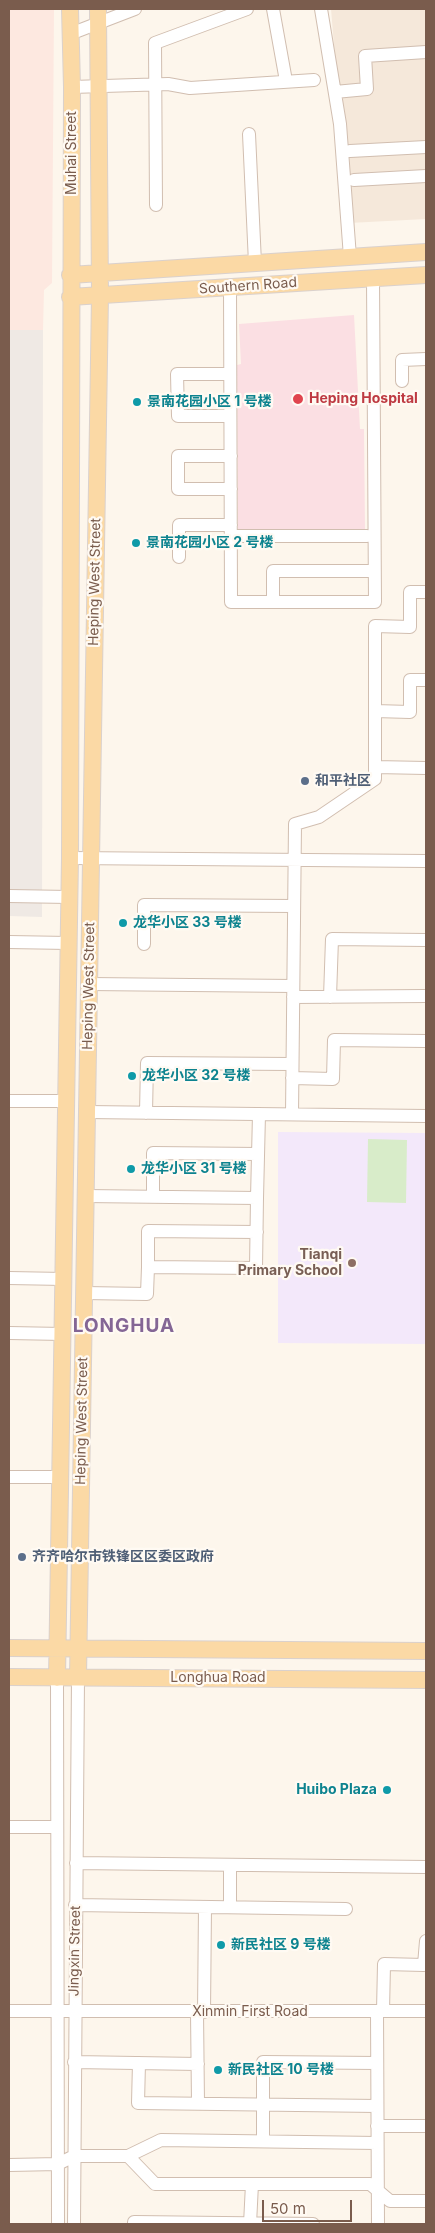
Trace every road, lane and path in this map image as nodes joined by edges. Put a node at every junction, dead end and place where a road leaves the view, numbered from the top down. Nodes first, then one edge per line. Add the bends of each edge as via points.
1 (70, 9) edge
2 (135, 9) edge
3 (247, 9) edge
4 (272, 9) edge
5 (321, 9) edge
6 (98, 16) edge
7 (70, 34) junction
8 (426, 52) edge
9 (314, 80) dead end
10 (286, 82) junction
11 (156, 84) junction
12 (98, 85) junction
13 (72, 87) junction
14 (335, 92) junction
15 (249, 134) dead end
16 (426, 147) edge
17 (350, 151) dead end
18 (426, 176) edge
19 (354, 180) dead end
20 (156, 205) dead end
21 (426, 252) edge
22 (350, 257) junction
23 (255, 263) junction
24 (100, 273) junction
25 (70, 275) junction
26 (426, 275) edge
27 (373, 278) junction
28 (230, 287) junction
29 (100, 296) junction
30 (70, 297) junction
31 (426, 359) edge
32 (230, 374) junction
33 (402, 380) dead end
34 (230, 416) junction
35 (231, 456) junction
36 (231, 489) junction
37 (231, 530) junction
38 (367, 536) dead end
39 (178, 557) dead end
40 (374, 571) junction
41 (426, 592) edge
42 (273, 602) junction
43 (426, 680) edge
44 (375, 711) junction
45 (375, 767) junction
46 (426, 768) edge
47 (70, 858) junction
48 (91, 858) junction
49 (294, 860) junction
50 (426, 862) edge
51 (9, 896) edge
52 (69, 897) junction
53 (294, 906) junction
54 (426, 940) edge
55 (9, 942) edge
56 (68, 943) junction
57 (144, 944) dead end
58 (89, 984) junction
59 (293, 992) junction
60 (426, 996) edge
61 (330, 997) junction
62 (426, 1041) edge
63 (292, 1064) junction
64 (292, 1078) junction
65 (9, 1101) edge
66 (66, 1101) junction
67 (87, 1112) junction
68 (146, 1113) junction
69 (259, 1114) junction
70 (292, 1114) junction
71 (426, 1116) edge
72 (258, 1154) junction
73 (86, 1196) junction
74 (153, 1197) junction
75 (257, 1198) junction
76 (257, 1232) junction
77 (148, 1267) junction
78 (9, 1278) edge
79 (64, 1279) junction
80 (84, 1293) junction
81 (9, 1333) edge
82 (63, 1334) junction
83 (9, 1477) edge
84 (60, 1478) junction
85 (9, 1648) edge
86 (56, 1648) junction
87 (78, 1649) junction
88 (426, 1650) edge
89 (9, 1677) edge
90 (57, 1678) junction
91 (78, 1678) junction
92 (426, 1680) edge
93 (9, 1827) edge
94 (57, 1827) junction
95 (76, 1863) junction
96 (230, 1865) junction
97 (426, 1866) edge
98 (75, 1905) junction
99 (205, 1907) junction
100 (230, 1907) junction
101 (346, 1909) dead end
102 (426, 1941) edge
103 (9, 2011) edge
104 (58, 2011) junction
105 (380, 2011) junction
106 (426, 2011) edge
107 (74, 2012) junction
108 (201, 2012) junction
109 (74, 2062) junction
110 (139, 2063) junction
111 (377, 2063) junction
112 (198, 2064) junction
113 (198, 2103) junction
114 (263, 2104) junction
115 (377, 2106) junction
116 (377, 2126) junction
117 (426, 2126) edge
118 (263, 2141) junction
119 (377, 2143) junction
120 (74, 2156) junction
121 (128, 2156) junction
122 (58, 2164) junction
123 (9, 2166) edge
124 (252, 2184) junction
125 (378, 2190) junction
126 (426, 2201) edge
127 (58, 2224) edge
128 (74, 2224) edge
129 (134, 2224) edge
130 (250, 2224) edge
131 (313, 2224) edge
132 (378, 2224) edge

1 - 7 main road, Muhai Street
2 - 6 street
3 - 11 street via 155,43
4 - 10 street
5 - 14 street
6 - 7 street
6 - 12 main road, Muhai Street
7 - 13 main road, Muhai Street
8 - 14 street via 365,56 367,89
9 - 10 street
10 - 11 street via 190,88
11 - 12 street
11 - 20 street
12 - 13 street
12 - 24 main road, Muhai Street
13 - 25 main road, Muhai Street
14 - 22 street
15 - 23 street
16 - 17 street
18 - 19 street
21 - 22 main road, Southern Road
22 - 23 main road, Southern Road
23 - 24 main road, Southern Road
24 - 25 main road, Southern Road
24 - 29 main road, Muhai Street
25 - 30 main road, Muhai Street
26 - 27 main road, Southern Road
27 - 28 main road, Southern Road
27 - 40 street
28 - 29 main road, Southern Road
28 - 32 street
29 - 30 main road, Southern Road
29 - 48 main road, Heping West Street
30 - 47 main road, Heping West Street
31 - 33 street via 402,360
32 - 34 street
32 - 34 street via 177,374 178,416
34 - 35 street
35 - 36 street
35 - 36 street via 178,456 178,489
36 - 37 street
37 - 38 street
37 - 39 street via 179,525
37 - 42 street via 231,602
40 - 42 street via 374,602
40 - 42 street via 273,571
41 - 44 street via 410,592 410,627 375,626
43 - 44 street via 410,680 410,712
44 - 45 street
45 - 46 street
45 - 49 street via 375,779 319,817 295,824
47 - 48 street
47 - 52 main road, Heping West Street
48 - 49 street
48 - 58 main road, Heping West Street
49 - 50 street
49 - 53 street
51 - 52 street
52 - 56 main road, Heping West Street
53 - 57 street via 144,905
53 - 59 street
54 - 61 street via 332,939
55 - 56 street
56 - 66 main road, Heping West Street
58 - 59 street
58 - 67 main road, Heping West Street
59 - 61 street
59 - 63 street
60 - 61 street
62 - 64 street via 334,1040 333,1079
63 - 64 street
63 - 68 street via 147,1063
64 - 70 street
65 - 66 street
66 - 79 main road, Heping West Street
67 - 68 street
67 - 73 main road, Heping West Street
68 - 69 street
69 - 70 street
69 - 72 street
70 - 71 street
72 - 74 street via 153,1153
72 - 75 street
73 - 74 street
73 - 80 main road, Heping West Street
74 - 75 street
75 - 76 street
76 - 77 street via 256,1268
76 - 77 street via 148,1231
77 - 80 street via 147,1294
78 - 79 street
79 - 82 main road, Heping West Street
80 - 87 main road, Heping West Street
81 - 82 street
82 - 84 main road, Heping West Street
83 - 84 street
84 - 86 main road, Heping West Street
85 - 86 main road, Longhua Road
86 - 87 main road, Longhua Road
86 - 90 main road, Heping West Street
87 - 88 main road, Longhua Road
87 - 91 main road, Heping West Street
89 - 90 main road, Longhua Road
90 - 91 main road, Longhua Road
90 - 94 street, Jingxin Street
91 - 92 main road, Longhua Road
91 - 95 street, Jingxin Street
93 - 94 street
94 - 104 street, Jingxin Street
95 - 96 street
95 - 98 street, Jingxin Street
96 - 97 street
96 - 100 street
98 - 99 street
98 - 107 street, Jingxin Street
99 - 100 street
99 - 108 street
100 - 101 street
102 - 105 street via 424,1965 384,1964
103 - 104 street, Xinmin First Road
104 - 107 street, Xinmin First Road
104 - 122 street, Jingxin Street
105 - 106 street, Xinmin First Road
105 - 108 street, Xinmin First Road
105 - 111 street
107 - 108 street, Xinmin First Road
107 - 109 street, Jingxin Street
108 - 112 street
109 - 110 street
109 - 120 street, Jingxin Street
110 - 112 street
110 - 113 street via 138,2103
111 - 114 street via 263,2062
111 - 115 street
112 - 113 street
113 - 114 street
114 - 115 street
114 - 118 street
115 - 116 street
116 - 117 street
116 - 119 street
118 - 119 street
118 - 121 street via 161,2140
119 - 125 street
120 - 121 street
120 - 122 street
120 - 128 street, Jingxin Street
121 - 124 street via 155,2184
122 - 123 street
122 - 127 street, Jingxin Street
124 - 125 street via 370,2184
124 - 130 street
125 - 126 street via 390,2201
125 - 132 street
129 - 130 street
130 - 131 street

